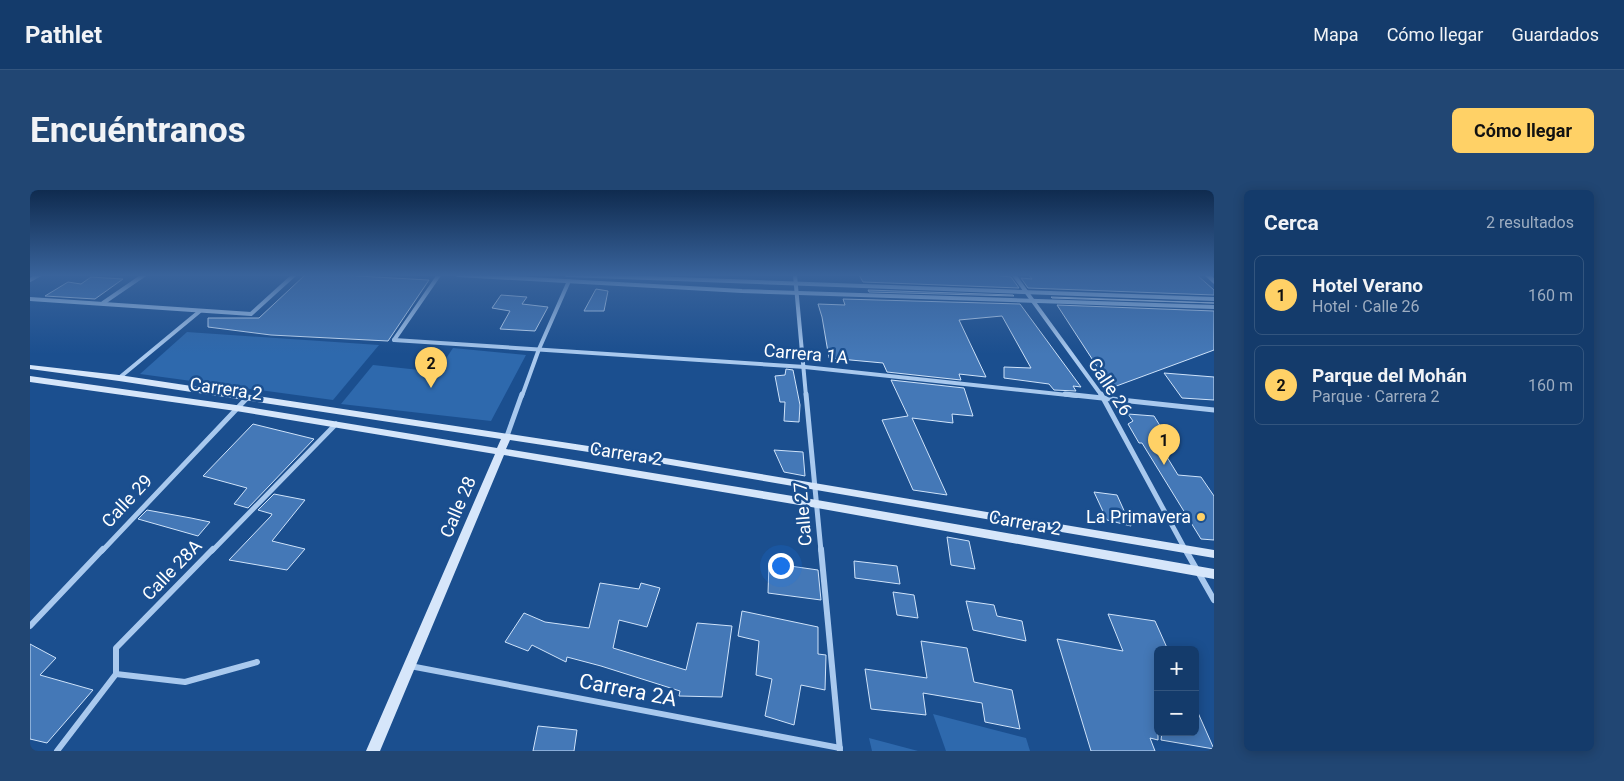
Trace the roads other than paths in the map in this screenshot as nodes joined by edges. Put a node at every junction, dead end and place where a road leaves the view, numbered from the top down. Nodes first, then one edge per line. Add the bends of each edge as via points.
1 (76, 301) edge
2 (106, 301) edge
3 (265, 301) edge
4 (421, 301) edge
5 (561, 301) edge
6 (799, 301) edge
7 (1034, 301) edge
8 (1039, 301) edge
9 (103, 303) junction
10 (1214, 307) edge
11 (201, 311) junction
12 (539, 349) junction
13 (30, 367) edge
14 (805, 367) junction
15 (119, 378) junction
16 (30, 379) edge
17 (247, 398) junction
18 (1104, 398) junction
19 (236, 408) junction
20 (1214, 410) edge
21 (336, 424) junction
22 (507, 436) junction
23 (500, 452) junction
24 (641, 457) junction
25 (638, 474) junction
26 (816, 485) junction
27 (817, 504) junction
28 (1185, 549) junction
29 (1214, 554) edge
30 (1196, 571) junction
31 (1214, 574) edge
32 (1214, 600) edge
33 (30, 626) edge
34 (257, 662) dead end
35 (409, 666) junction
36 (116, 674) junction
37 (840, 750) edge
38 (57, 751) edge
39 (373, 751) edge

1 - 9 street
2 - 9 street
3 - 11 street via 251,314
4 - 12 street, Carrera 1A via 394,340
5 - 12 street, Calle 28
6 - 14 street, Calle 27
7 - 18 street, Calle 26
8 - 10 street
9 - 11 street
11 - 15 street
12 - 14 street, Carrera 1A
12 - 22 street, Calle 28
13 - 15 street, Carrera 2
14 - 18 street, Carrera 1A
14 - 26 street, Calle 27
15 - 17 street, Carrera 2
16 - 19 street, Carrera 2
17 - 19 street, Calle 29
17 - 22 street, Carrera 2
18 - 20 street, Carrera 1A
18 - 28 street, Calle 26
19 - 21 street, Carrera 2
19 - 33 street, Calle 29
21 - 23 street, Carrera 2
21 - 36 street, Calle 28A via 116,648
22 - 23 street, Calle 28
22 - 24 street, Carrera 2
23 - 25 street, Carrera 2
23 - 35 street, Calle 28
24 - 25 street
24 - 26 street, Carrera 2
25 - 27 street, Carrera 2
26 - 27 street, Calle 27
26 - 28 street, Carrera 2
27 - 30 street, Carrera 2
27 - 37 street, Calle 27
28 - 29 street, Carrera 2
28 - 30 street, Calle 26
30 - 31 street, Carrera 2
30 - 32 street, Calle 26
34 - 36 street via 185,682
35 - 37 street, Carrera 2A
35 - 39 street, Calle 28
36 - 38 street

